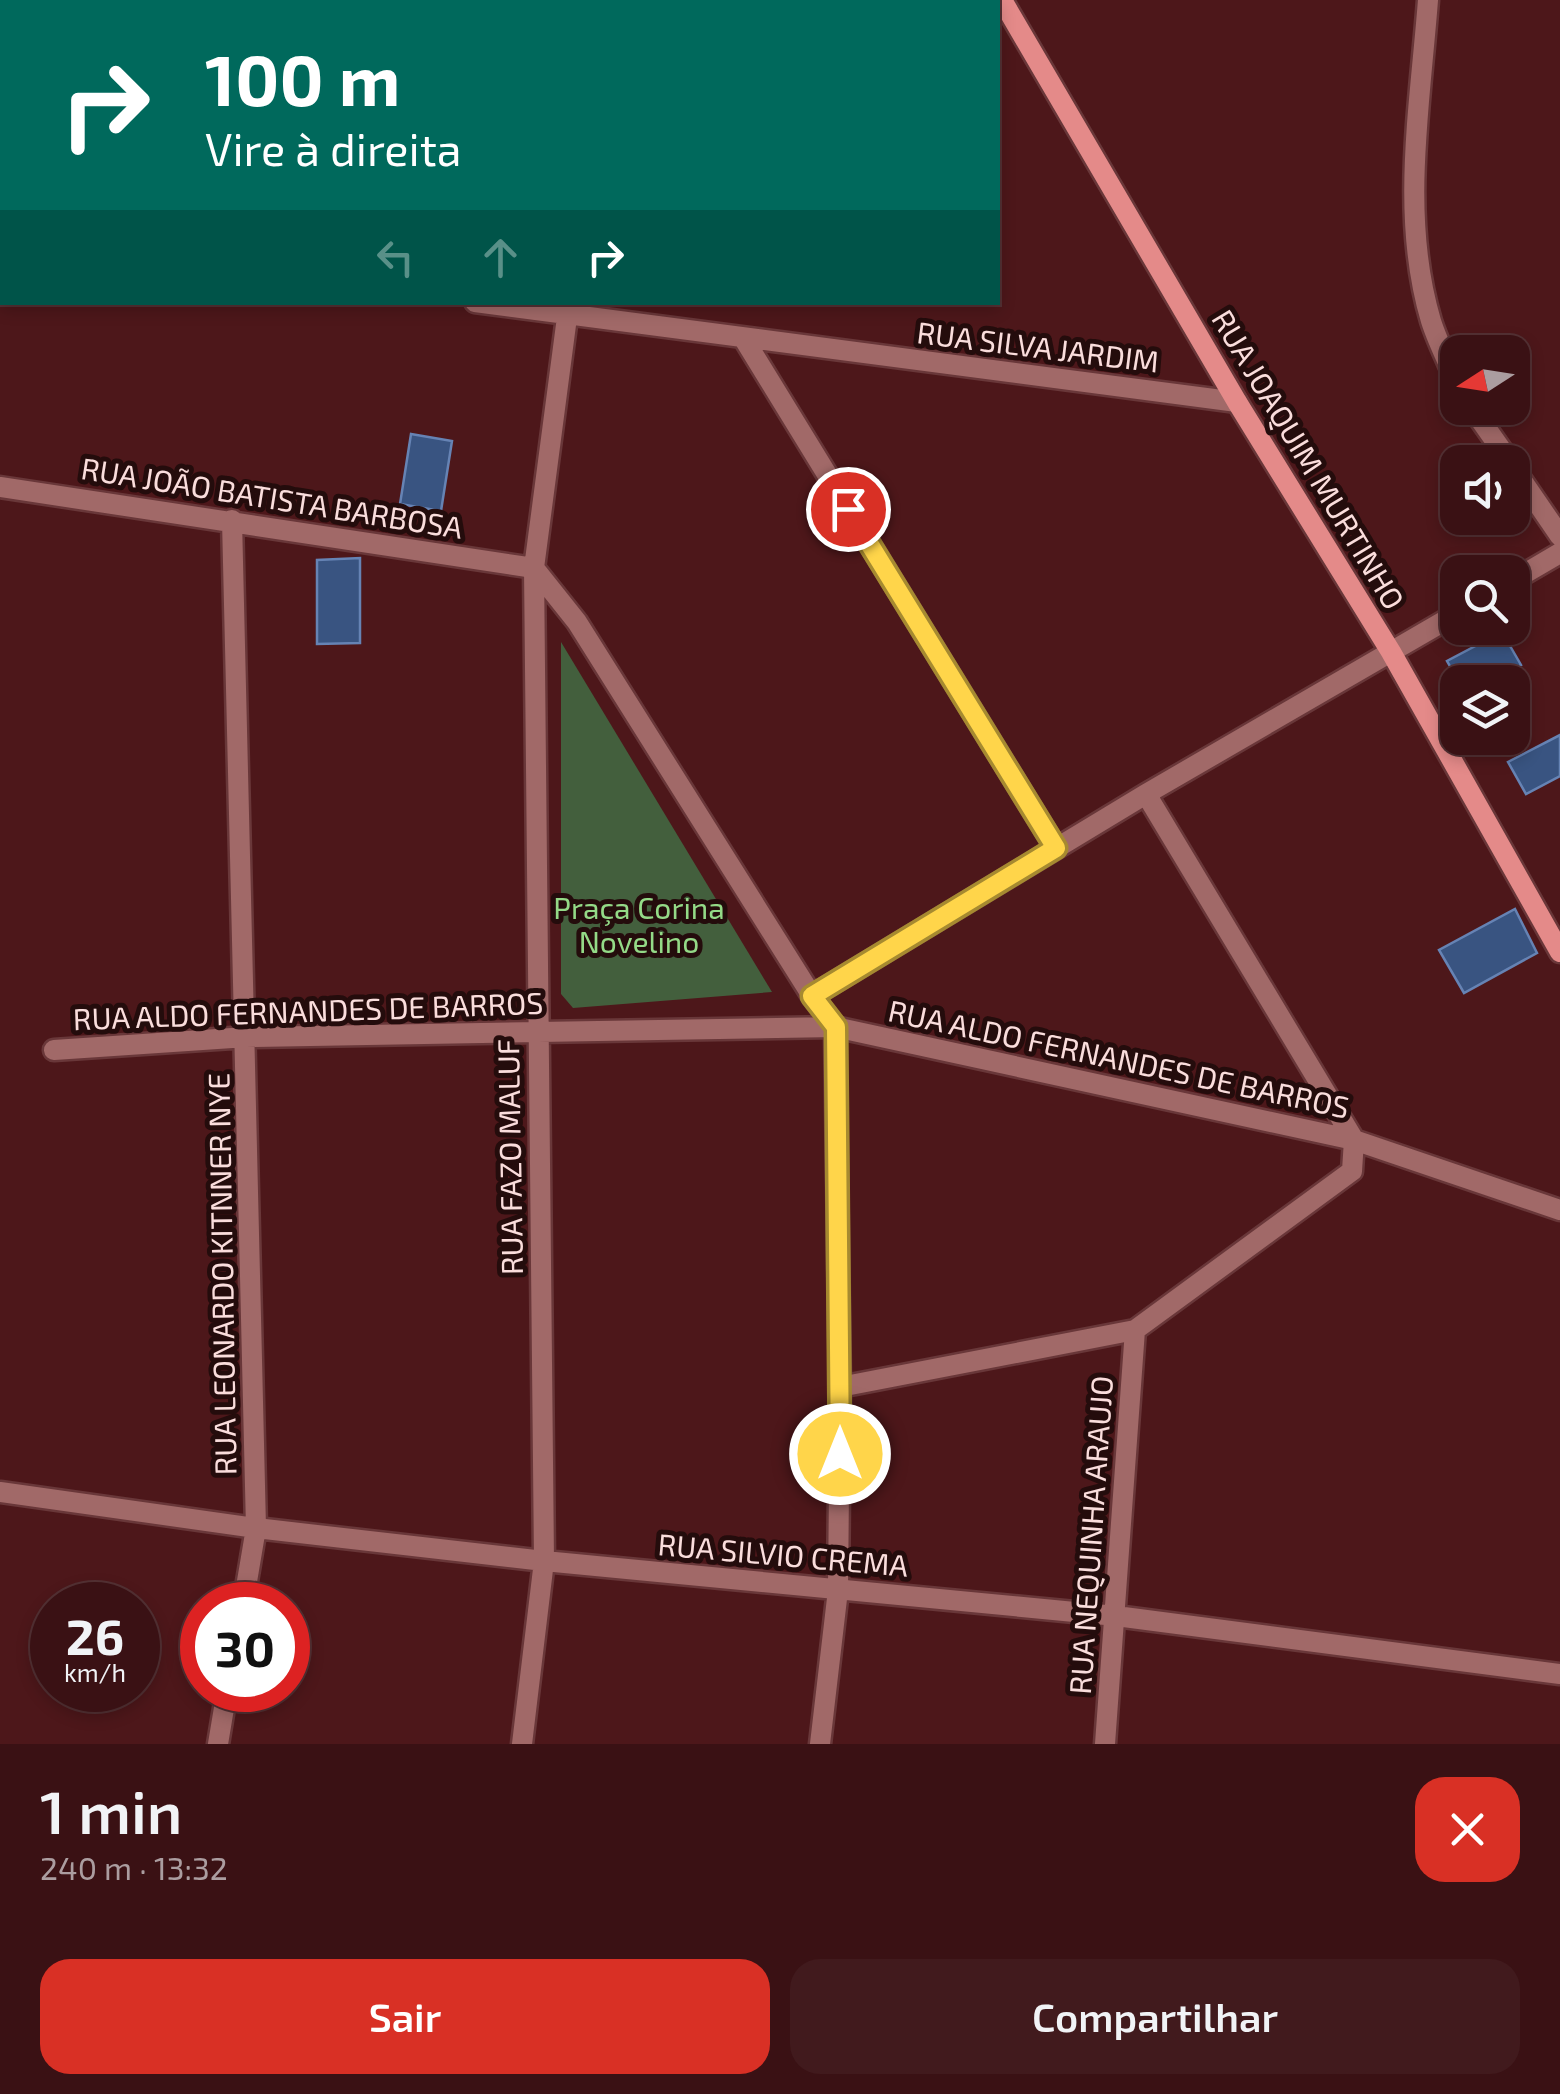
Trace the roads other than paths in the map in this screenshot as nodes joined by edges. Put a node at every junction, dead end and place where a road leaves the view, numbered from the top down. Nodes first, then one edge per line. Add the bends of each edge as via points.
1 (1428, 0) edge
2 (1007, 4) edge
3 (515, 305) edge
4 (568, 309) edge
5 (744, 339) junction
6 (1440, 341) edge
7 (1237, 402) junction
8 (0, 486) edge
9 (1530, 492) edge
10 (232, 520) junction
11 (1560, 536) edge
12 (1560, 553) edge
13 (534, 568) junction
14 (1530, 570) edge
15 (1440, 623) edge
16 (1391, 652) junction
17 (1146, 794) junction
18 (1056, 848) junction
19 (1560, 952) edge
20 (812, 996) junction
21 (836, 1027) junction
22 (537, 1030) junction
23 (247, 1038) junction
24 (54, 1050) dead end
25 (1354, 1140) junction
26 (1560, 1210) edge
27 (1135, 1330) junction
28 (840, 1387) junction
29 (0, 1492) edge
30 (256, 1528) junction
31 (544, 1561) junction
32 (246, 1582) edge
33 (838, 1590) junction
34 (1116, 1616) junction
35 (1560, 1674) edge
36 (224, 1712) edge
37 (218, 1744) edge
38 (522, 1744) edge
39 (820, 1744) edge
40 (1105, 1744) edge

1 - 6 street via 1413,202 1420,272
2 - 7 main road, RUA JOAQUIM MURTINHO
3 - 4 street, RUA SILVA JARDIM
4 - 5 street, RUA SILVA JARDIM
4 - 13 street, RUA FAZO MALUF
5 - 7 street, RUA SILVA JARDIM
5 - 18 street
7 - 16 main road, RUA JOAQUIM MURTINHO
8 - 10 street, RUA JOÃO BATISTA BARBOSA
9 - 11 street
10 - 13 street, RUA JOÃO BATISTA BARBOSA
10 - 23 street, RUA LEONARDO KITNNER NYE
12 - 14 street
13 - 20 street via 577,622
13 - 22 street, RUA FAZO MALUF
15 - 16 street
16 - 17 street
16 - 19 main road, RUA JOAQUIM MURTINHO
17 - 18 street
17 - 25 street
18 - 20 street
20 - 21 street
21 - 22 street, RUA ALDO FERNANDES DE BARROS
21 - 25 street, RUA ALDO FERNANDES DE BARROS
21 - 28 street
22 - 23 street, RUA ALDO FERNANDES DE BARROS
22 - 31 street, RUA FAZO MALUF
23 - 24 street, RUA ALDO FERNANDES DE BARROS
23 - 30 street, RUA LEONARDO KITNNER NYE
25 - 26 street, RUA ALDO FERNANDES DE BARROS
25 - 27 street via 1352,1171
27 - 28 street
27 - 34 street, RUA NEQUINHA ARAUJO
28 - 33 street
29 - 30 street, RUA SILVIO CREMA
30 - 31 street, RUA SILVIO CREMA
30 - 32 street, RUA LEONARDO KITNNER NYE
31 - 33 street, RUA SILVIO CREMA
31 - 38 street, RUA FAZO MALUF
33 - 34 street, RUA SILVIO CREMA
33 - 39 street
34 - 35 street, RUA SILVIO CREMA
34 - 40 street, RUA NEQUINHA ARAUJO
36 - 37 street

